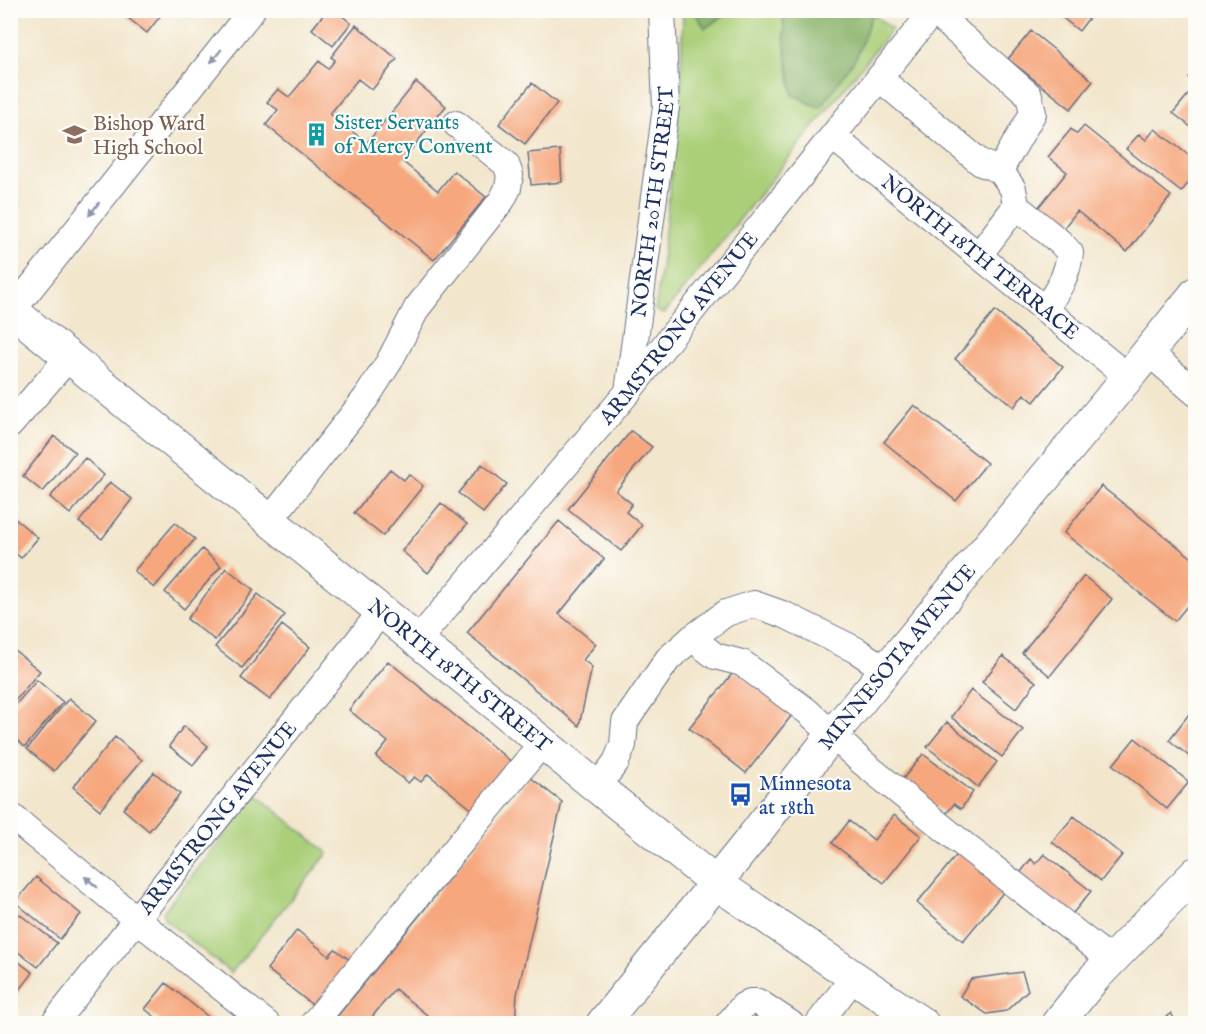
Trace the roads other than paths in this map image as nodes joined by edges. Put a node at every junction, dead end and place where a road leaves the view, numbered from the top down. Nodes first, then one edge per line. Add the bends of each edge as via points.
1 (252, 10) edge
2 (662, 10) edge
3 (933, 11) edge
4 (879, 78) junction
5 (456, 124) dead end
6 (832, 137) junction
7 (1000, 170) junction
8 (1016, 206) junction
9 (979, 255) junction
10 (1196, 293) edge
11 (12, 309) edge
12 (1045, 309) junction
13 (1148, 352) junction
14 (69, 357) junction
15 (1128, 377) junction
16 (628, 392) junction
17 (1196, 393) edge
18 (10, 425) edge
19 (270, 520) junction
20 (381, 612) junction
21 (692, 638) junction
22 (417, 641) junction
23 (886, 670) junction
24 (832, 735) junction
25 (542, 743) junction
26 (597, 787) junction
27 (10, 815) edge
28 (1196, 873) edge
29 (716, 883) junction
30 (136, 919) junction
31 (1111, 960) junction
32 (854, 977) junction
33 (53, 1023) edge
34 (267, 1023) edge
35 (313, 1023) edge
36 (602, 1023) edge
37 (728, 1023) edge
38 (791, 1023) edge
39 (818, 1023) edge
40 (923, 1023) edge
41 (1058, 1023) edge

1 -> 11 street
2 - 16 street, NORTH 20TH STREET via 666,107
3 - 4 street, ARMSTRONG AVENUE
3 - 7 street via 1029,95 1033,113
4 - 6 street, ARMSTRONG AVENUE
4 - 7 street via 981,163
5 - 19 street via 506,164 510,175 508,188 417,308 366,398
6 - 9 street, NORTH 18TH TERRACE
6 - 16 street, ARMSTRONG AVENUE
7 - 8 street via 1013,189
8 - 9 street
8 - 12 street via 1070,253 1062,284
9 - 12 street, NORTH 18TH TERRACE
10 - 13 main road, MINNESOTA AVENUE
11 - 14 main road, NORTH 18TH STREET
12 - 15 street, NORTH 18TH TERRACE
13 - 15 main road, MINNESOTA AVENUE
13 - 17 street
14 - 18 street
14 - 19 main road, NORTH 18TH STREET
15 - 23 main road, MINNESOTA AVENUE
16 - 22 street, ARMSTRONG AVENUE
19 - 20 main road, NORTH 18TH STREET
20 - 22 main road, NORTH 18TH STREET
20 - 30 street, ARMSTRONG AVENUE
21 - 23 street via 726,613 754,604 856,650
21 - 24 street via 715,656 742,663 807,711
21 - 26 street via 668,659 625,722 623,745 616,762
22 - 25 main road, NORTH 18TH STREET
23 - 24 main road, MINNESOTA AVENUE
24 - 29 main road, MINNESOTA AVENUE
24 - 31 street
25 - 26 main road, NORTH 18TH STREET
25 - 35 street
26 - 29 main road, NORTH 18TH STREET
30 -> 27 street
28 - 31 main road
29 - 32 main road, NORTH 18TH STREET
29 - 36 main road, MINNESOTA AVENUE
30 - 33 street, ARMSTRONG AVENUE
30 - 34 street
31 - 41 main road
32 - 39 street
32 - 40 main road, NORTH 18TH STREET
37 - 38 street via 743,1006 758,1002

